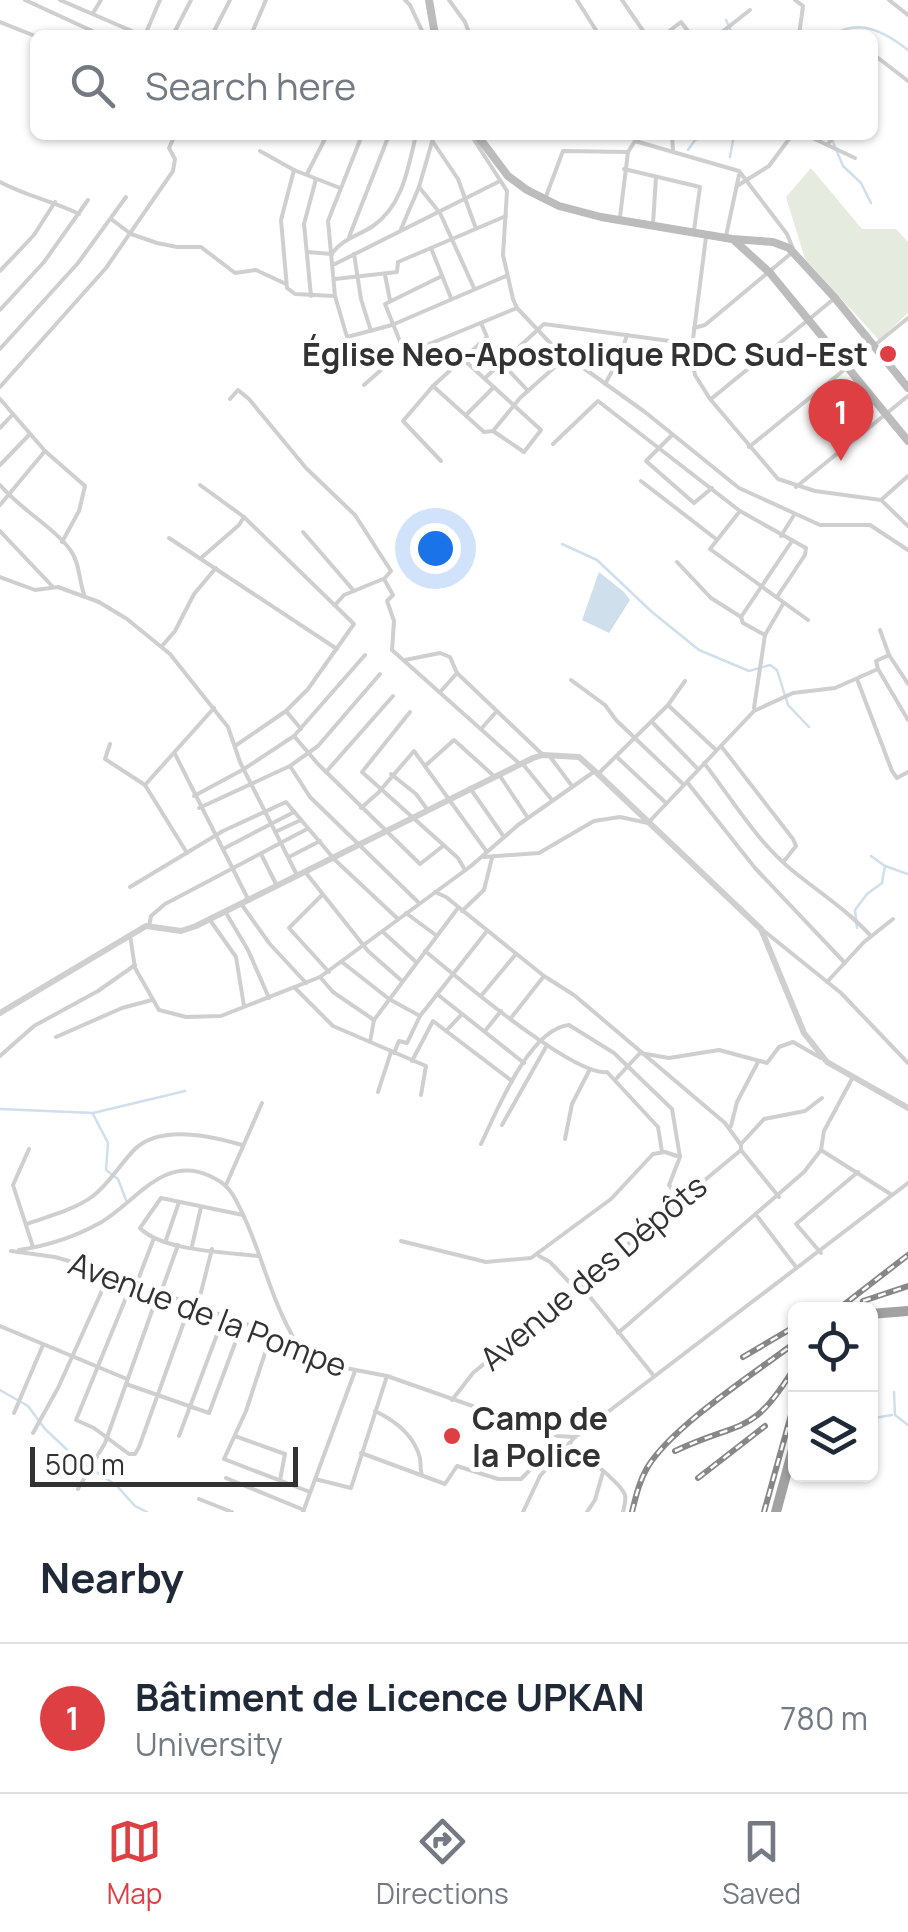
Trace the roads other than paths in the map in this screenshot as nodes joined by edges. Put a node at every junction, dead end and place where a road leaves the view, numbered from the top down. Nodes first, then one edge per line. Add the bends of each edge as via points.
1 (25, 0) edge
2 (60, 0) edge
3 (100, 0) edge
4 (192, 0) edge
5 (230, 0) edge
6 (266, 0) edge
7 (405, 0) edge
8 (429, 0) edge
9 (448, 0) edge
10 (576, 0) edge
11 (622, 0) edge
12 (795, 0) edge
13 (889, 0) edge
14 (158, 1) edge
15 (71, 2) edge
16 (750, 10) dead end
17 (93, 14) junction
18 (908, 16) edge
19 (0, 22) edge
20 (91, 30) edge
21 (131, 30) edge
22 (145, 30) edge
23 (177, 30) edge
24 (215, 30) edge
25 (253, 30) edge
26 (422, 30) edge
27 (435, 30) edge
28 (468, 30) edge
29 (597, 30) edge
30 (643, 30) edge
31 (724, 30) edge
32 (800, 30) edge
33 (30, 34) edge
34 (878, 58) edge
35 (908, 81) edge
36 (173, 140) edge
37 (324, 140) edge
38 (360, 140) edge
39 (387, 140) edge
40 (415, 140) edge
41 (432, 140) edge
42 (434, 140) edge
43 (477, 140) edge
44 (478, 140) edge
45 (485, 140) edge
46 (672, 140) edge
47 (788, 140) edge
48 (818, 140) edge
49 (831, 140) edge
50 (828, 144) junction
51 (484, 146) junction
52 (673, 150) junction
53 (260, 151) dead end
54 (628, 152) junction
55 (855, 158) dead end
56 (624, 169) junction
57 (294, 170) junction
58 (306, 174) junction
59 (740, 175) junction
60 (656, 176) junction
61 (316, 178) junction
62 (502, 180) junction
63 (0, 182) edge
64 (745, 184) junction
65 (737, 186) junction
66 (340, 188) junction
67 (419, 188) junction
68 (126, 198) dead end
69 (467, 198) junction
70 (88, 200) dead end
71 (545, 200) junction
72 (55, 202) junction
73 (440, 213) junction
74 (80, 214) junction
75 (506, 216) junction
76 (620, 218) junction
77 (110, 219) junction
78 (653, 224) junction
79 (476, 228) junction
80 (401, 230) junction
81 (694, 230) junction
82 (707, 232) junction
83 (131, 234) junction
84 (349, 237) junction
85 (729, 237) junction
86 (453, 238) junction
87 (431, 248) junction
88 (307, 252) junction
89 (794, 252) junction
90 (333, 253) junction
91 (354, 254) junction
92 (334, 264) junction
93 (0, 271) edge
94 (770, 272) junction
95 (385, 275) junction
96 (442, 276) junction
97 (506, 276) junction
98 (357, 278) junction
99 (334, 279) junction
100 (286, 284) junction
101 (474, 289) junction
102 (311, 296) junction
103 (335, 296) junction
104 (835, 298) junction
105 (452, 299) junction
106 (391, 301) junction
107 (518, 308) junction
108 (0, 310) edge
109 (908, 318) edge
110 (808, 320) junction
111 (481, 324) junction
112 (392, 325) junction
113 (537, 327) junction
114 (694, 328) junction
115 (371, 331) junction
116 (627, 335) junction
117 (692, 344) junction
118 (874, 346) junction
119 (0, 349) edge
120 (405, 354) junction
121 (566, 357) junction
122 (464, 360) junction
123 (500, 362) junction
124 (847, 367) junction
125 (484, 378) junction
126 (605, 384) junction
127 (364, 385) dead end
128 (434, 386) junction
129 (0, 387) edge
130 (494, 387) junction
131 (908, 388) edge
132 (528, 391) junction
133 (908, 396) edge
134 (0, 399) edge
135 (230, 399) dead end
136 (710, 399) junction
137 (516, 404) junction
138 (13, 414) junction
139 (886, 414) junction
140 (466, 415) junction
141 (0, 428) edge
142 (493, 431) junction
143 (30, 434) junction
144 (672, 434) junction
145 (908, 442) edge
146 (553, 444) dead end
147 (749, 446) junction
148 (658, 447) junction
149 (45, 451) junction
150 (441, 461) dead end
151 (0, 465) edge
152 (908, 476) edge
153 (807, 478) junction
154 (641, 481) dead end
155 (0, 485) edge
156 (200, 485) dead end
157 (713, 487) junction
158 (796, 487) junction
159 (806, 488) junction
160 (8, 494) junction
161 (881, 500) junction
162 (0, 504) edge
163 (740, 511) junction
164 (794, 515) junction
165 (244, 516) junction
166 (908, 526) edge
167 (0, 531) edge
168 (303, 532) dead end
169 (781, 536) junction
170 (169, 538) dead end
171 (716, 539) junction
172 (62, 542) junction
173 (792, 542) junction
174 (908, 550) edge
175 (201, 558) junction
176 (677, 562) dead end
177 (216, 568) junction
178 (0, 577) edge
179 (384, 579) junction
180 (52, 586) junction
181 (762, 588) junction
182 (354, 591) junction
183 (84, 597) junction
184 (777, 597) junction
185 (782, 604) junction
186 (336, 605) junction
187 (741, 618) junction
188 (808, 620) dead end
189 (880, 630) dead end
190 (765, 635) junction
191 (161, 646) junction
192 (337, 649) junction
193 (890, 654) junction
194 (364, 655) dead end
195 (405, 660) junction
196 (878, 669) junction
197 (457, 673) junction
198 (380, 674) dead end
199 (857, 678) junction
200 (571, 680) dead end
201 (685, 680) dead end
202 (908, 684) edge
203 (440, 691) junction
204 (393, 696) dead end
205 (668, 705) junction
206 (214, 708) junction
207 (497, 710) junction
208 (754, 710) junction
209 (286, 711) junction
210 (410, 712) dead end
211 (908, 720) edge
212 (651, 721) junction
213 (482, 729) junction
214 (300, 730) junction
215 (294, 736) junction
216 (635, 739) junction
217 (110, 744) dead end
218 (235, 746) junction
219 (718, 748) junction
220 (307, 753) junction
221 (174, 754) junction
222 (546, 754) junction
223 (617, 756) junction
224 (704, 762) junction
225 (518, 763) junction
226 (290, 766) junction
227 (425, 766) junction
228 (698, 769) junction
229 (244, 770) junction
230 (326, 772) junction
231 (908, 772) edge
232 (597, 773) junction
233 (391, 774) junction
234 (497, 775) junction
235 (684, 782) junction
236 (145, 785) junction
237 (252, 785) junction
238 (572, 786) junction
239 (470, 788) junction
240 (381, 789) junction
241 (194, 796) junction
242 (446, 799) junction
243 (552, 800) junction
244 (666, 803) junction
245 (200, 808) junction
246 (361, 808) junction
247 (428, 809) junction
248 (264, 811) junction
249 (294, 812) junction
250 (412, 818) junction
251 (528, 818) junction
252 (300, 820) junction
253 (648, 823) junction
254 (270, 824) junction
255 (308, 828) junction
256 (385, 831) junction
257 (274, 832) junction
258 (214, 837) junction
259 (504, 837) junction
260 (320, 841) junction
261 (281, 842) junction
262 (359, 844) junction
263 (444, 846) junction
264 (222, 850) junction
265 (487, 852) junction
266 (260, 853) junction
267 (187, 854) junction
268 (289, 857) junction
269 (482, 857) junction
270 (334, 858) junction
271 (492, 858) junction
272 (783, 862) junction
273 (467, 867) junction
274 (232, 868) junction
275 (301, 873) junction
276 (445, 884) junction
277 (277, 886) junction
278 (130, 887) dead end
279 (433, 892) junction
280 (322, 896) junction
281 (446, 897) junction
282 (418, 902) junction
283 (246, 903) junction
284 (460, 909) junction
285 (226, 913) junction
286 (406, 913) junction
287 (398, 919) junction
288 (893, 919) dead end
289 (210, 920) junction
290 (149, 926) junction
291 (761, 929) junction
292 (487, 931) junction
293 (382, 932) junction
294 (130, 935) junction
295 (436, 936) junction
296 (871, 936) junction
297 (364, 946) junction
298 (425, 951) junction
299 (516, 954) junction
300 (342, 962) junction
301 (416, 962) junction
302 (845, 963) junction
303 (136, 965) junction
304 (328, 972) junction
305 (453, 974) junction
306 (544, 976) junction
307 (320, 977) junction
308 (402, 981) junction
309 (827, 982) junction
310 (306, 984) junction
311 (295, 988) junction
312 (437, 994) junction
313 (481, 996) junction
314 (269, 998) junction
315 (389, 999) junction
316 (152, 1000) junction
317 (245, 1008) junction
318 (501, 1011) junction
319 (0, 1013) edge
320 (462, 1014) junction
321 (420, 1016) junction
322 (510, 1018) junction
323 (374, 1020) junction
324 (446, 1031) junction
325 (484, 1031) junction
326 (56, 1037) dead end
327 (540, 1041) junction
328 (370, 1042) junction
329 (546, 1045) junction
330 (392, 1052) junction
331 (640, 1053) junction
332 (0, 1056) edge
333 (412, 1061) junction
334 (758, 1062) junction
335 (827, 1062) junction
336 (908, 1062) edge
337 (524, 1063) junction
338 (630, 1066) junction
339 (590, 1070) junction
340 (853, 1076) junction
341 (615, 1080) junction
342 (512, 1081) junction
343 (378, 1092) dead end
344 (420, 1094) dead end
345 (822, 1098) dead end
346 (262, 1102) dead end
347 (908, 1108) edge
348 (502, 1125) dead end
349 (730, 1129) junction
350 (566, 1139) dead end
351 (480, 1144) dead end
352 (242, 1145) junction
353 (740, 1147) junction
354 (29, 1149) dead end
355 (821, 1150) junction
356 (662, 1152) junction
357 (680, 1157) junction
358 (858, 1172) junction
359 (908, 1183) edge
360 (226, 1185) junction
361 (892, 1196) junction
362 (778, 1197) junction
363 (180, 1202) junction
364 (682, 1202) junction
365 (202, 1207) junction
366 (244, 1215) junction
367 (757, 1216) junction
368 (27, 1224) junction
369 (154, 1238) junction
370 (166, 1242) junction
371 (400, 1242) dead end
372 (178, 1246) junction
373 (192, 1247) junction
374 (33, 1248) junction
375 (0, 1249) edge
376 (212, 1249) junction
377 (546, 1249) junction
378 (10, 1251) junction
379 (821, 1252) junction
380 (539, 1255) junction
381 (260, 1256) junction
382 (550, 1262) junction
383 (796, 1268) junction
384 (109, 1274) junction
385 (134, 1284) junction
386 (579, 1288) junction
387 (159, 1294) junction
388 (190, 1305) junction
389 (197, 1308) junction
390 (908, 1311) edge
391 (878, 1313) edge
392 (224, 1316) junction
393 (243, 1322) junction
394 (0, 1326) edge
395 (272, 1332) junction
396 (618, 1333) junction
397 (296, 1342) junction
398 (43, 1345) junction
399 (71, 1356) junction
400 (97, 1366) junction
401 (354, 1372) junction
402 (387, 1376) junction
403 (654, 1376) junction
404 (127, 1381) junction
405 (157, 1397) junction
406 (452, 1400) junction
407 (189, 1408) junction
408 (375, 1411) junction
409 (14, 1413) dead end
410 (34, 1433) dead end
411 (179, 1436) dead end
412 (235, 1436) junction
413 (558, 1436) junction
414 (107, 1438) junction
415 (575, 1438) junction
416 (565, 1447) junction
417 (361, 1453) junction
418 (788, 1468) edge
419 (603, 1472) junction
420 (422, 1476) junction
421 (226, 1478) dead end
422 (316, 1478) junction
423 (280, 1482) junction
424 (78, 1489) dead end
425 (310, 1492) junction
426 (199, 1499) dead end
427 (290, 1504) junction
428 (304, 1511) edge
429 (232, 1512) edge
430 (287, 1512) edge
431 (523, 1512) edge
432 (587, 1512) edge
433 (623, 1512) edge
434 (776, 1512) edge

1 - 20 street
2 - 15 street
3 - 17 street
4 - 23 street
5 - 24 street
6 - 25 street
7 - 26 street
8 - 27 main road
9 - 28 street
10 - 29 street
11 - 30 street
12 - 32 street via 804,6
13 - 18 street
14 - 22 street
15 - 17 street
16 - 31 street
17 - 21 street
19 - 33 street
34 - 35 street
36 - 83 street via 174,171
37 - 58 street
38 - 66 street
39 - 84 street
40 - 84 street via 393,205
41 - 67 street
42 - 69 street
43 - 62 street
44 - 51 main road
45 - 51 street
46 - 52 street
47 - 64 street
48 - 50 street
49 - 50 street
50 - 55 street
51 - 71 main road via 508,176
52 - 54 street via 636,141
52 - 59 street
53 - 57 street
54 - 56 street
54 - 71 street via 564,151
56 - 60 street
56 - 76 street
57 - 58 street
57 - 100 street via 281,220
58 - 61 street
59 - 64 street
59 - 65 street
60 - 78 street
60 - 81 street via 700,187
61 - 66 street
61 - 88 street via 304,224
62 - 69 street
62 - 75 street
63 - 72 street
64 - 65 street
64 - 89 street
65 - 85 street
66 - 90 street via 328,220
67 - 73 street
67 - 80 street
68 - 77 street
69 - 73 street
69 - 79 street
70 - 74 street
71 - 76 main road
72 - 74 street
72 - 93 street
73 - 80 street
73 - 86 street
74 - 108 street
75 - 79 street
75 - 97 street
76 - 78 main road
77 - 83 street
77 - 119 street
78 - 81 main road
79 - 86 street
80 - 91 street
81 - 82 main road
82 - 85 main road
82 - 114 street
83 - 100 street via 172,247 201,247 236,273 256,270
83 - 129 street
84 - 90 street
85 - 89 main road
85 - 94 main road
86 - 87 street
86 - 101 street
87 - 95 street
87 - 96 street
88 - 90 street
88 - 102 street
89 - 94 street
89 - 104 main road
90 - 92 street
91 - 92 street
91 - 98 street
92 - 99 street
94 - 110 main road
94 - 114 street
95 - 98 street
95 - 106 street
96 - 105 street
96 - 106 street
97 - 101 street
97 - 107 street
98 - 99 street
98 - 115 street
99 - 103 street
100 - 102 street via 290,292
101 - 105 street
102 - 103 street
103 - 115 street via 346,337
104 - 110 street
104 - 118 main road
105 - 112 street
106 - 112 street via 385,306
107 - 111 street
107 - 113 street
109 - 118 street
110 - 124 main road
110 - 136 street
111 - 120 street
111 - 122 street via 488,336
112 - 115 street
112 - 120 street
113 - 116 street
113 - 121 street
113 - 123 street
114 - 117 street
116 - 117 street
116 - 126 street
117 - 136 street via 692,365
118 - 124 street
118 - 131 main road
120 - 127 street
121 - 126 street
121 - 132 street
122 - 125 street
122 - 128 street
123 - 125 street
123 - 132 street
124 - 139 main road
124 - 147 street
125 - 130 street
126 - 144 street
128 - 140 street
128 - 150 street via 403,422
130 - 137 street
130 - 140 street
132 - 137 street
133 - 139 street
134 - 138 street
135 - 179 street via 238,390 249,398 355,515 391,570
136 - 147 street
137 - 142 street
137 - 142 street via 542,432 522,453
138 - 141 street
138 - 143 street
139 - 145 main road
139 - 153 street
140 - 142 street via 484,432
143 - 149 street
143 - 151 street
144 - 148 street
144 - 164 street via 739,488
146 - 148 street via 596,400
147 - 158 street via 778,479
148 - 157 street
148 - 157 street via 646,461 694,503
149 - 160 street
149 - 172 street via 85,486
152 - 161 street
153 - 158 street
153 - 159 street
154 - 171 street
155 - 160 street
156 - 165 street
157 - 163 street
158 - 159 street
159 - 161 street
160 - 162 street
160 - 172 street
161 - 166 street
163 - 169 street
163 - 171 street
164 - 169 street
164 - 174 street via 820,525 870,525
165 - 175 street
165 - 186 street
167 - 180 street
168 - 182 street
169 - 173 street
170 - 175 street
171 - 181 street via 710,550
172 - 183 street via 73,554
173 - 181 street
173 - 184 street via 806,552
175 - 177 street
176 - 187 street
177 - 191 street
177 - 192 street
178 - 180 street via 35,590
179 - 182 street
179 - 195 street via 393,595 386,601 395,627 391,646
180 - 183 street
181 - 184 street
181 - 187 street
182 - 186 street
183 - 191 street via 128,619
184 - 185 street
185 - 188 street
185 - 190 street
186 - 192 street via 354,626
187 - 190 street
189 - 193 street
190 - 208 street
191 - 206 street
192 - 209 street
193 - 196 street via 876,661
193 - 202 street
194 - 214 street
195 - 197 street via 442,653
195 - 203 street
196 - 199 street
196 - 211 street
197 - 203 street
197 - 207 street
198 - 220 street
199 - 208 street
199 - 231 street via 892,771 898,778
200 - 216 street
201 - 205 street
203 - 213 street
204 - 230 street
205 - 212 street
205 - 219 street
206 - 218 street
206 - 221 street
207 - 213 street
207 - 222 street
208 - 219 street
209 - 214 street
209 - 218 street
210 - 240 street via 362,768
212 - 216 street
212 - 228 street
213 - 225 street
214 - 215 street
215 - 220 street
215 - 229 street
216 - 223 street
216 - 235 street
217 - 236 street via 105,759
218 - 229 street
219 - 224 street
219 - 272 street via 793,839 794,850
220 - 226 street
220 - 230 street
221 - 236 street
221 - 241 street
222 - 225 street
222 - 232 street via 579,756
222 - 238 street
223 - 232 street
223 - 244 street
224 - 228 street
224 - 272 street
225 - 234 street
225 - 243 street
226 - 237 street
226 - 262 street via 310,797
227 - 233 street via 414,750
227 - 234 street via 454,740
227 - 242 street
228 - 235 street
229 - 237 street
229 - 241 street
230 - 246 street
232 - 238 street
232 - 253 street
233 - 240 street
233 - 247 street
234 - 239 street
234 - 251 street
235 - 244 street
235 - 302 street
236 - 267 street
237 - 245 street
237 - 248 street
238 - 243 street
239 - 242 street
239 - 259 street
240 - 246 street
240 - 250 street
241 - 245 street
242 - 247 street
242 - 265 street
243 - 251 street
244 - 253 street
245 - 258 street
246 - 256 street
247 - 250 street
248 - 249 street via 286,802
248 - 254 street
248 - 258 street
249 - 252 street
249 - 254 street
250 - 256 street
250 - 263 street
251 - 259 street
252 - 255 street
252 - 257 street
253 - 271 street via 594,821 539,854
253 - 291 street
254 - 257 street
254 - 264 street
255 - 260 street
255 - 261 street
256 - 262 street
256 - 263 street via 422,865
257 - 261 street
258 - 264 street
258 - 267 street
259 - 265 street
260 - 268 street
260 - 270 street
261 - 266 street
261 - 268 street
262 - 270 street
262 - 282 street
263 - 273 street
264 - 274 street
265 - 269 street
266 - 274 street
266 - 277 street
267 - 278 street
268 - 275 street
269 - 271 street
269 - 273 street
270 - 275 street
270 - 287 street
271 - 284 street via 484,890
272 - 296 street
273 - 276 street
274 - 283 street
274 - 290 street via 164,904
275 - 277 street
275 - 280 street
276 - 279 street
276 - 281 street
277 - 283 street
279 - 281 street
279 - 282 street
280 - 297 street
280 - 304 street via 289,930
281 - 284 street
282 - 286 street
283 - 285 street
283 - 310 street
284 - 292 street
284 - 295 street
285 - 289 street
285 - 314 street
286 - 287 street
286 - 295 street
287 - 293 street
288 - 296 street
289 - 290 street via 181,931
289 - 317 street via 236,958
290 - 294 street
291 - 309 street
291 - 335 street via 808,1041
292 - 299 street
292 - 305 street
293 - 297 street
293 - 301 street
294 - 303 street
294 - 319 street
295 - 298 street
296 - 302 street
297 - 300 street
297 - 308 street
298 - 301 street
298 - 305 street
299 - 306 street
299 - 313 street
300 - 304 street
300 - 315 street
301 - 308 street
302 - 309 street
303 - 316 street
303 - 332 street via 34,1026
304 - 307 street
305 - 312 street
305 - 313 street
306 - 322 street
306 - 331 street
307 - 310 street
307 - 323 street
308 - 315 street
309 - 336 street
310 - 311 street
311 - 314 street
311 - 328 street via 326,1021
312 - 320 street
312 - 321 street
313 - 318 street
314 - 317 street
315 - 321 street
315 - 323 street
316 - 317 street via 159,1010 186,1017
316 - 326 street
318 - 322 street
318 - 325 street
320 - 324 street
320 - 325 street
321 - 330 street via 407,1043 399,1041
322 - 327 street
323 - 328 street
324 - 333 street via 431,1022
324 - 342 street
325 - 337 street
327 - 329 street
327 - 337 street
327 - 338 street via 570,1024
328 - 330 street
329 - 339 street
329 - 348 street
330 - 333 street
330 - 343 street
331 - 334 street via 670,1058 720,1050
331 - 338 street
331 - 349 street
333 - 344 street via 426,1067
334 - 335 street via 767,1063 793,1042
334 - 349 street
335 - 340 street
337 - 342 street
338 - 341 street
338 - 357 street via 672,1108
339 - 341 street
339 - 350 street via 572,1104
340 - 347 street
340 - 355 street
341 - 356 street via 658,1127
342 - 351 street
345 - 353 street, Avenue des Dépôts via 764,1120
346 - 352 street
349 - 353 street
352 - 360 street
352 - 368 street via 182,1135 143,1143 86,1201
353 - 362 street
353 - 364 street, Avenue des Dépôts
354 - 368 street via 13,1180
355 - 358 street
355 - 362 street
356 - 357 street
356 - 377 street
357 - 364 street via 669,1185
358 - 361 street
358 - 379 street via 796,1224
359 - 361 street
360 - 366 street
360 - 374 street via 191,1170 168,1173 104,1221
361 - 379 street
362 - 367 street
363 - 365 street
363 - 369 street via 161,1198 155,1204 140,1228
363 - 370 street
364 - 386 street, Avenue des Dépôts
365 - 366 street
365 - 373 street
366 - 381 street
367 - 383 street
367 - 396 street
368 - 374 street
369 - 370 street
369 - 385 street
370 - 372 street
371 - 380 street via 495,1263
372 - 373 street
372 - 387 street
373 - 376 street
374 - 378 street
375 - 378 street
376 - 381 street
376 - 389 street
377 - 380 street
377 - 382 street
378 - 384 street, Avenue de la Pompe via 55,1256
379 - 383 street
380 - 382 street
381 - 397 street via 278,1312
382 - 386 street
383 - 403 street
384 - 385 street, Avenue de la Pompe
384 - 399 street
385 - 387 street, Avenue de la Pompe
385 - 400 street
386 - 396 street
386 - 406 street, Avenue des Dépôts via 473,1373
387 - 388 street, Avenue de la Pompe
387 - 404 street
388 - 389 street, Avenue de la Pompe
388 - 405 street
389 - 392 street, Avenue de la Pompe
390 - 391 highway
392 - 393 street, Avenue de la Pompe
392 - 407 street
393 - 395 street, Avenue de la Pompe
393 - 407 street via 210,1411
394 - 398 street
395 - 397 street, Avenue de la Pompe
395 - 412 street
396 - 403 street
397 - 401 street, Avenue de la Pompe
398 - 399 street
398 - 409 street
399 - 400 street
399 - 410 street
400 - 404 street
400 - 414 street via 76,1420
401 - 402 street, Avenue de la Pompe
401 - 422 street
402 - 406 street, Avenue de la Pompe
402 - 408 street
403 - 415 street
404 - 405 street
404 - 414 street
405 - 407 street
405 - 414 street via 135,1454
406 - 413 street, Avenue de la Pompe
407 - 411 street
408 - 417 street
408 - 420 street via 408,1434
412 - 423 street via 285,1454
412 - 423 street via 224,1460
413 - 415 street, Avenue de la Pompe
413 - 416 street
414 - 424 street
415 - 416 street
416 - 419 street
416 - 420 street via 546,1453 521,1479 458,1466 445,1484
416 - 431 street via 535,1483
417 - 420 street
417 - 422 street via 352,1488
418 - 434 highway
419 - 432 street
419 - 433 street via 624,1494
421 - 427 street
422 - 425 street
423 - 425 street
425 - 428 street
426 - 429 street
427 - 428 street
427 - 430 street

